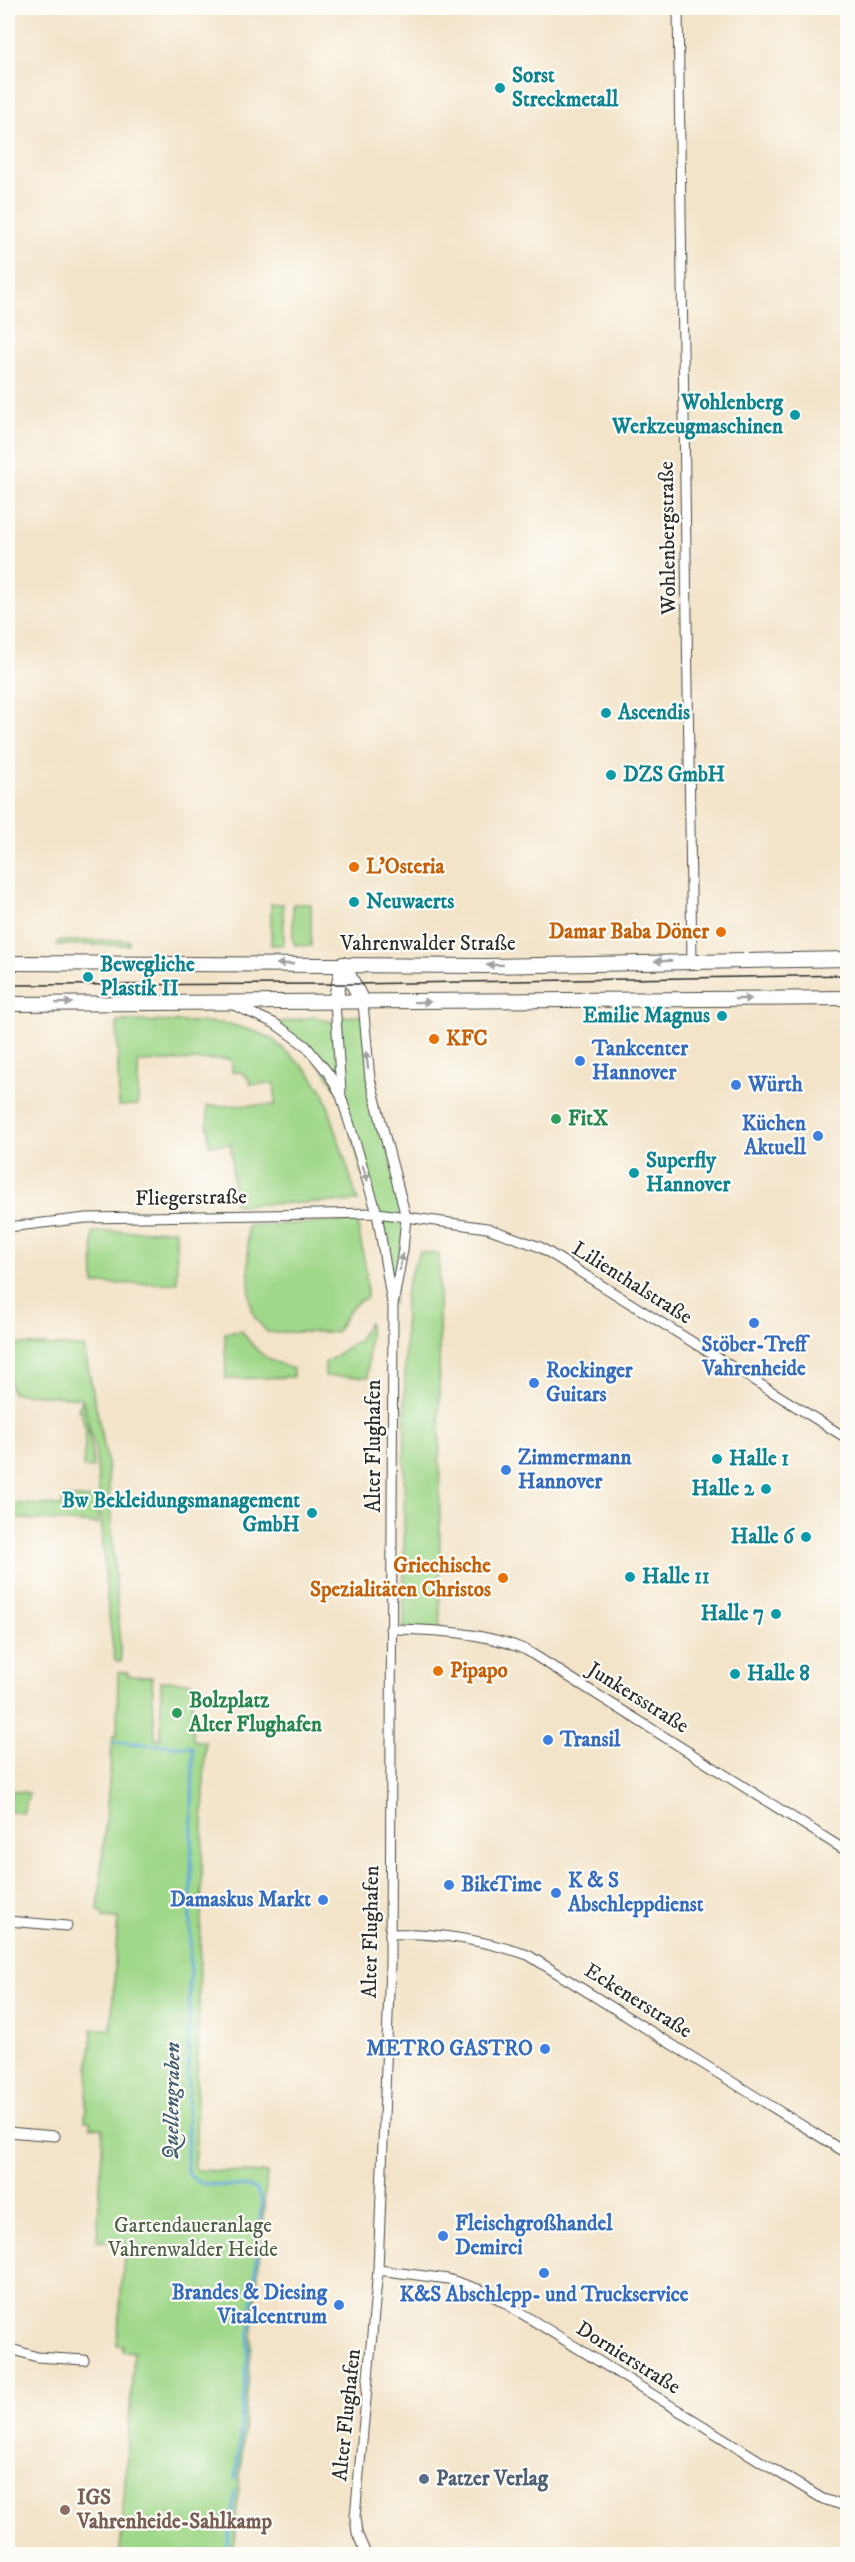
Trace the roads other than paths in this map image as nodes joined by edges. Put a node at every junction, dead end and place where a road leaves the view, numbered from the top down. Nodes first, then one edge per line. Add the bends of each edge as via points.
1 (678, 8) edge
2 (848, 959) edge
3 (692, 961) junction
4 (8, 963) edge
5 (343, 964) junction
6 (848, 998) edge
7 (335, 1002) junction
8 (363, 1003) junction
9 (8, 1004) edge
10 (230, 1004) junction
11 (341, 1096) junction
12 (377, 1213) junction
13 (406, 1217) junction
14 (8, 1227) edge
15 (393, 1305) junction
16 (848, 1439) edge
17 (390, 1629) junction
18 (848, 1852) edge
19 (8, 1921) edge
20 (67, 1926) dead end
21 (390, 1934) junction
22 (8, 2132) edge
23 (55, 2136) dead end
24 (848, 2154) edge
25 (378, 2270) junction
26 (8, 2348) edge
27 (84, 2360) dead end
28 (848, 2507) edge
29 (366, 2554) edge

1 - 3 street, Wohlenbergstraße
2 - 3 main road, Vahrenwalder Straße
3 -> 5 main road, Vahrenwalder Straße via 484,966
5 -> 4 main road, Vahrenwalder Straße
5 - 7 main road
5 - 8 main road
8 -> 6 main road
7 - 8 main road
7 - 10 main road
7 - 11 street, Alter Flughafen
13 -> 8 street, Alter Flughafen via 370,1079
9 -> 10 main road
10 - 11 street, Alter Flughafen via 274,1023 297,1039 330,1075
11 -> 12 street, Alter Flughafen
12 - 13 street, Lilienthalstraße
12 - 14 street, Fliegerstraße via 86,1218
12 - 15 street, Alter Flughafen
15 -> 13 street, Alter Flughafen
13 - 16 street, Lilienthalstraße via 487,1228 540,1247
15 - 17 street, Alter Flughafen
17 - 18 street, Junkersstraße via 492,1638 526,1650
17 - 21 street, Alter Flughafen
19 - 20 street
21 - 24 street, Eckenerstraße via 437,1934 488,1942 528,1954
21 - 25 street, Alter Flughafen
22 - 23 street
25 - 28 street, Dornierstraße via 448,2279 487,2292 780,2474 823,2499
25 - 29 street, Alter Flughafen via 355,2517
26 - 27 street via 37,2357

